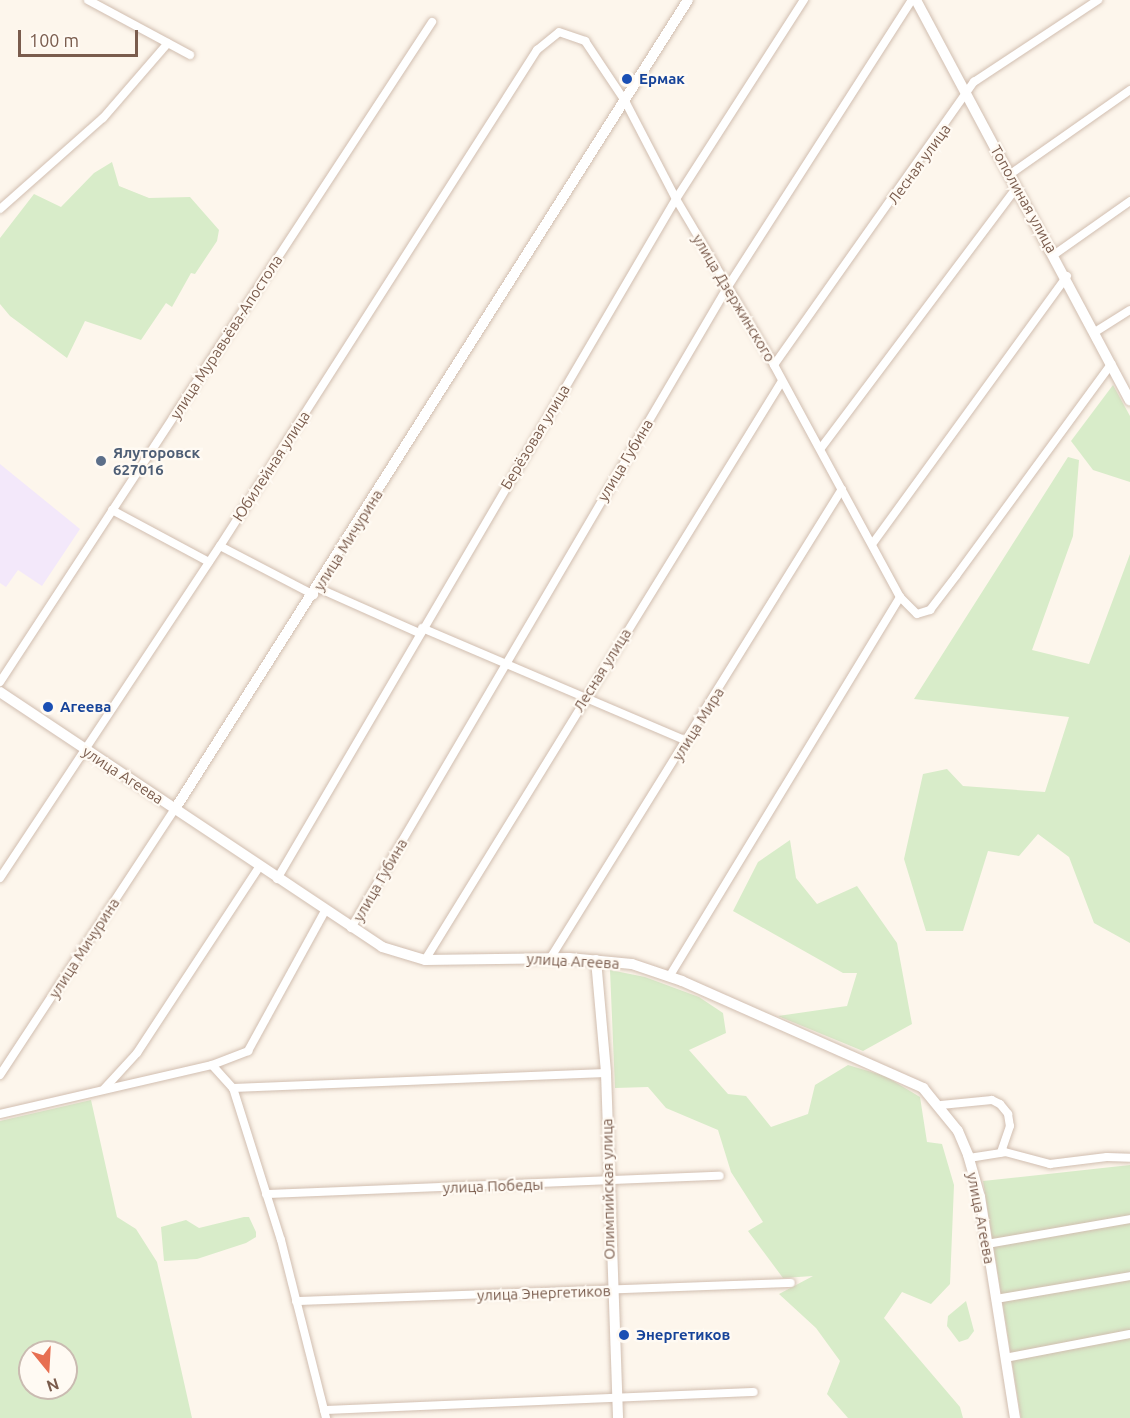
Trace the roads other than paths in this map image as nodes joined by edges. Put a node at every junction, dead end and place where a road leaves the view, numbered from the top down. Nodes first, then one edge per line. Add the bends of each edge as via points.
1 (88, 0) edge
2 (688, 0) edge
3 (804, 0) edge
4 (914, 0) edge
5 (1098, 0) edge
6 (432, 22) dead end
7 (168, 43) junction
8 (537, 50) joint
9 (190, 55) dead end
10 (1130, 90) edge
11 (968, 96) junction
12 (626, 101) junction
13 (1009, 174) junction
14 (1016, 188) junction
15 (675, 199) junction
16 (1130, 201) edge
17 (0, 209) edge
18 (1055, 254) junction
19 (1066, 276) junction
20 (728, 288) junction
21 (1130, 310) edge
22 (1095, 332) junction
23 (1111, 364) junction
24 (774, 365) junction
25 (782, 381) junction
26 (1130, 400) edge
27 (821, 448) junction
28 (842, 489) junction
29 (112, 510) junction
30 (873, 543) junction
31 (220, 546) junction
32 (209, 562) junction
33 (316, 591) junction
34 (900, 597) junction
35 (421, 630) junction
36 (504, 663) junction
37 (0, 682) edge
38 (0, 692) edge
39 (586, 697) junction
40 (687, 741) junction
41 (85, 750) junction
42 (175, 808) junction
43 (260, 866) junction
44 (0, 878) edge
45 (277, 879) junction
46 (325, 911) junction
47 (351, 928) junction
48 (551, 957) junction
49 (425, 960) junction
50 (596, 960) junction
51 (669, 977) junction
52 (212, 1065) junction
53 (606, 1073) junction
54 (0, 1075) edge
55 (233, 1088) junction
56 (103, 1090) junction
57 (941, 1105) junction
58 (0, 1114) edge
59 (1001, 1152) junction
60 (969, 1158) junction
61 (1130, 1158) edge
62 (720, 1176) dead end
63 (608, 1182) junction
64 (266, 1194) junction
65 (1130, 1219) edge
66 (987, 1244) junction
67 (1130, 1276) edge
68 (791, 1284) dead end
69 (611, 1291) junction
70 (996, 1299) junction
71 (296, 1301) junction
72 (1130, 1334) edge
73 (1005, 1358) junction
74 (754, 1392) dead end
75 (616, 1398) junction
76 (325, 1414) edge
77 (618, 1418) edge
78 (1015, 1418) edge

1 - 7 street
2 - 12 street, улица Мичурина
3 - 15 street, Берёзовая улица
4 - 11 street, Тополиная улица
4 - 20 street, улица Губина
5 - 11 street, Лесная улица via 974,82
6 - 29 street, улица Муравьёва-Апостола
7 - 9 street
7 - 17 street via 103,118
8 - 12 street, улица Дзержинского via 559,32 573,34 585,41
8 - 31 street, Юбилейная улица
10 - 13 street
11 - 13 street, Тополиная улица
11 - 24 street, Лесная улица
12 - 15 street, улица Дзержинского
12 - 33 street, улица Мичурина
13 - 14 street, Тополиная улица
14 - 18 street, Тополиная улица
14 - 27 street
15 - 20 street, улица Дзержинского
15 - 35 street, Берёзовая улица
16 - 18 street
18 - 19 street, Тополиная улица
19 - 22 street, Тополиная улица
19 - 30 street
20 - 24 street, улица Дзержинского
20 - 36 street, улица Губина
21 - 22 street
22 - 23 street, Тополиная улица
23 - 26 street, Тополиная улица
23 - 34 street, улица Дзержинского via 930,610 917,614
24 - 25 street, улица Дзержинского
25 - 27 street, улица Дзержинского
25 - 39 street, Лесная улица
27 - 28 street, улица Дзержинского
28 - 30 street, улица Дзержинского
28 - 40 street, улица Мира
29 - 32 street
29 - 37 street, улица Муравьёва-Апостола
30 - 34 street, улица Дзержинского
31 - 32 street, Юбилейная улица
31 - 33 street
32 - 41 street, Юбилейная улица
33 - 35 street
33 - 42 street, улица Мичурина
34 - 51 street
35 - 36 street
35 - 45 street, Берёзовая улица
36 - 39 street
36 - 47 street, улица Губина
38 - 41 street, улица Агеева
39 - 40 street
39 - 49 street, Лесная улица
40 - 48 street, улица Мира
41 - 42 street, улица Агеева
41 - 44 street, Юбилейная улица
42 - 43 street, улица Агеева
42 - 54 street, улица Мичурина
43 - 45 street, улица Агеева
43 - 56 street via 137,1053
45 - 46 street, улица Агеева
46 - 47 street, улица Агеева
46 - 52 street via 248,1051
47 - 49 street, улица Агеева via 382,947
48 - 49 street, улица Агеева
48 - 50 street, улица Агеева
50 - 51 street, улица Агеева via 632,964
50 - 53 street, Олимпийская улица
51 - 57 street, улица Агеева via 898,1076 923,1089
52 - 55 street
52 - 56 street
53 - 55 street
53 - 63 street, Олимпийская улица
55 - 64 street
56 - 58 street
57 - 59 street via 992,1100 1000,1104 1008,1114 1010,1126
57 - 60 street, улица Агеева
59 - 60 street
59 - 61 street via 1050,1164
60 - 66 street, улица Агеева
62 - 63 street, улица Победы
63 - 64 street, улица Победы
63 - 69 street, Олимпийская улица
64 - 71 street
65 - 66 street
66 - 70 street, улица Агеева
67 - 70 street
68 - 69 street, улица Энергетиков
69 - 71 street, улица Энергетиков
69 - 75 street, Олимпийская улица
70 - 73 street, улица Агеева
71 - 76 street
72 - 73 street
73 - 78 street, улица Агеева
74 - 75 street
75 - 76 street
75 - 77 street, Олимпийская улица

